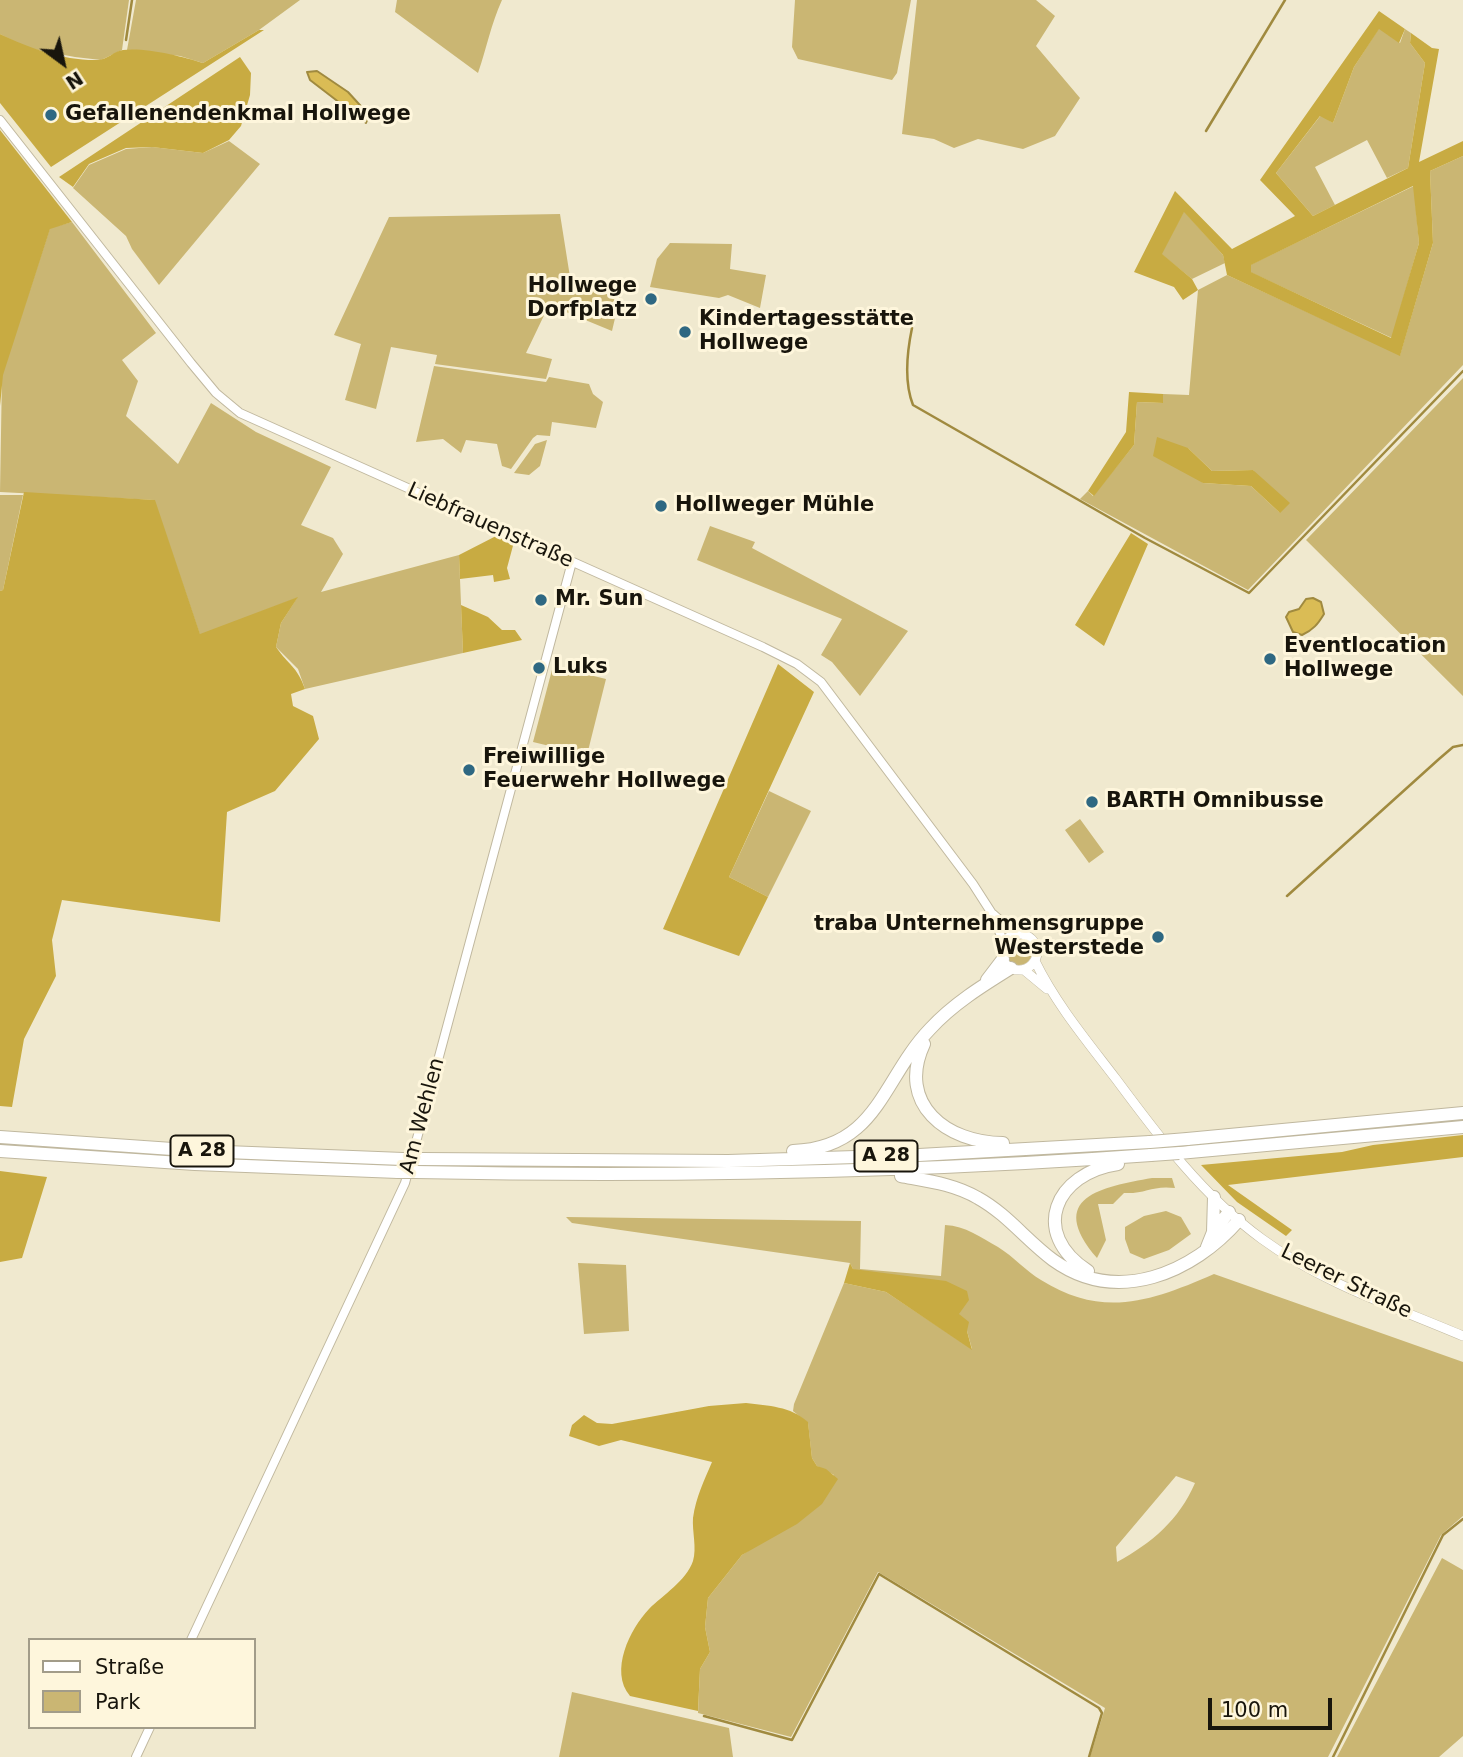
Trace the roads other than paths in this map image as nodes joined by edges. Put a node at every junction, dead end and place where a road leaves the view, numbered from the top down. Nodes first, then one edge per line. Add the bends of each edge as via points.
1 (0, 120) edge
2 (572, 562) junction
3 (991, 912) junction
4 (1016, 934) junction
5 (1004, 943) junction
6 (1035, 961) junction
7 (1012, 965) junction
8 (1049, 990) junction
9 (931, 1028) junction
10 (1463, 1113) edge
11 (1463, 1127) edge
12 (0, 1137) edge
13 (1045, 1148) junction
14 (1151, 1148) junction
15 (0, 1151) edge
16 (728, 1161) junction
17 (880, 1172) junction
18 (1214, 1197) junction
19 (1234, 1216) junction
20 (1213, 1232) junction
21 (1207, 1248) junction
22 (1100, 1278) junction
23 (1463, 1336) edge
24 (192, 1638) edge
25 (149, 1729) edge
26 (136, 1757) edge

1 - 2 street, Liebfrauenstraße via 191,363 229,404 255,422
2 - 3 street, Liebfrauenstraße via 763,647 821,682 937,833
2 - 24 street, Am Wehlen via 405,1183
3 - 4 street, Liebfrauenstraße
3 - 5 street, Liebfrauenstraße
4 - 5 main road
4 - 6 main road via 1033,940
5 - 7 main road
6 - 7 main road
6 - 8 main road
7 - 8 main road
7 - 9 highway
8 - 18 main road, Leerer Straße via 1150,1125
9 - 13 highway via 916,1073 921,1099 932,1117 962,1138
9 - 16 highway via 873,1114 852,1133 822,1147 744,1152
10 - 14 highway, A 28, bridge via 1187,1139
11 - 14 highway, A 28, bridge via 1196,1152
12 - 16 highway, A 28, bridge via 403,1159
13 - 14 highway, A 28
13 - 16 highway, A 28
14 - 17 highway, A 28
14 - 22 highway via 1138,1162 1088,1171 1067,1187 1056,1205 1055,1229 1066,1251
15 - 17 highway, A 28, bridge via 398,1172
17 - 22 highway via 964,1191 1010,1221 1061,1265
18 - 19 main road, Leerer Straße
18 - 20 highway
19 - 20 highway
19 - 21 highway
19 - 23 main road, Leerer Straße via 1305,1266
20 - 21 highway
21 - 22 highway via 1164,1276 1132,1282
25 - 26 street

